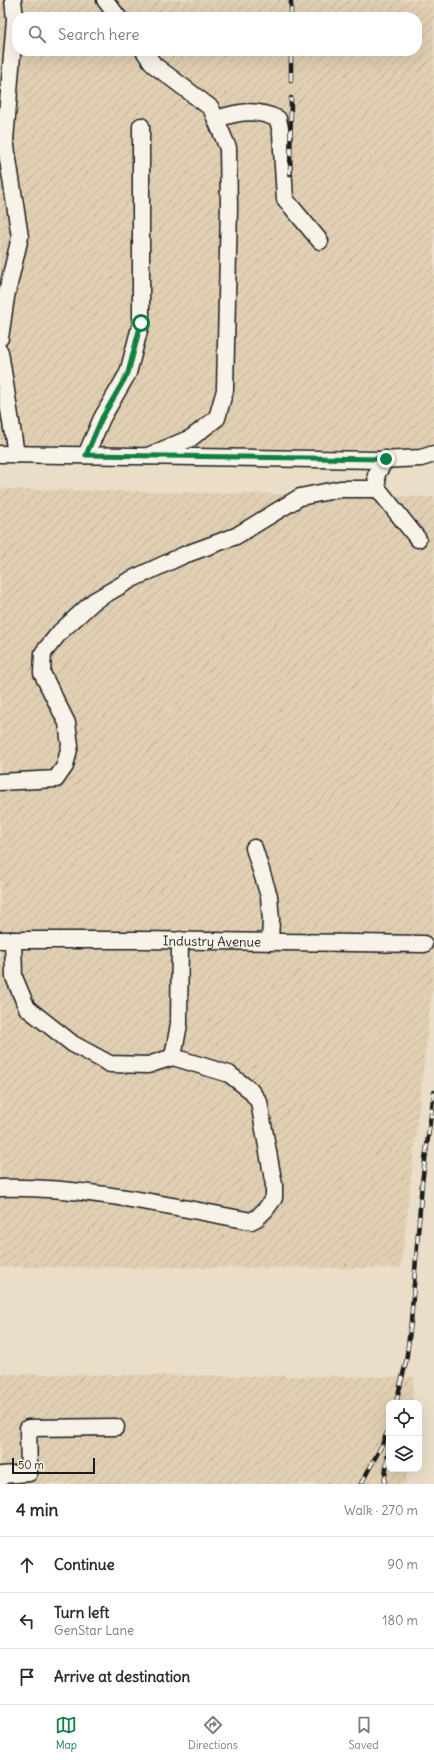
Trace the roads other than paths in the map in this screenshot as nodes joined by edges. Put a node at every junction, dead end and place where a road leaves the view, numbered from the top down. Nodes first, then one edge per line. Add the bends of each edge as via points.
1 (13, 0) edge
2 (105, 0) edge
3 (14, 12) edge
4 (114, 12) edge
5 (12, 49) edge
6 (148, 56) edge
7 (216, 119) junction
8 (141, 126) dead end
9 (3, 140) edge
10 (320, 241) dead end
11 (0, 338) edge
12 (0, 352) edge
13 (5, 414) edge
14 (0, 454) edge
15 (16, 454) junction
16 (434, 454) edge
17 (86, 455) junction
18 (148, 456) junction
19 (386, 459) junction
20 (378, 489) junction
21 (418, 539) dead end
22 (0, 782) edge
23 (254, 848) dead end
24 (6, 940) edge
25 (180, 940) junction
26 (270, 942) junction
27 (424, 944) dead end
28 (173, 1057) junction
29 (0, 1188) edge
30 (116, 1427) dead end
31 (0, 1478) edge

1 - 3 street
2 - 4 street
5 - 9 street
6 - 7 street via 154,65 211,108
7 - 10 street via 235,113 252,112 265,113 278,119 285,199
7 - 18 street via 228,148 225,390 217,418 191,438
8 - 17 street via 141,323 128,373 102,418
9 - 11 street via 20,237 6,297
12 - 13 street
13 - 15 street
14 - 15 street
15 - 17 street
16 - 19 street via 421,458
17 - 18 street
18 - 19 street
19 - 20 street via 376,475
20 - 21 street
20 - 22 street via 340,489 300,497 236,536 184,555 130,580 94,601 60,632 43,654 42,673 67,723 70,745 65,766 56,779
23 - 26 street via 269,896
24 - 25 street, Industry Avenue
24 - 28 street via 14,977 27,1008 72,1044 110,1064 148,1065
25 - 26 street, Industry Avenue
25 - 28 street via 179,1024
26 - 27 street, Industry Avenue
28 - 29 street via 229,1074 250,1090 259,1102 274,1185 274,1198 257,1218 251,1221 145,1201 55,1190
30 - 31 street via 28,1428 29,1473 1,1475

